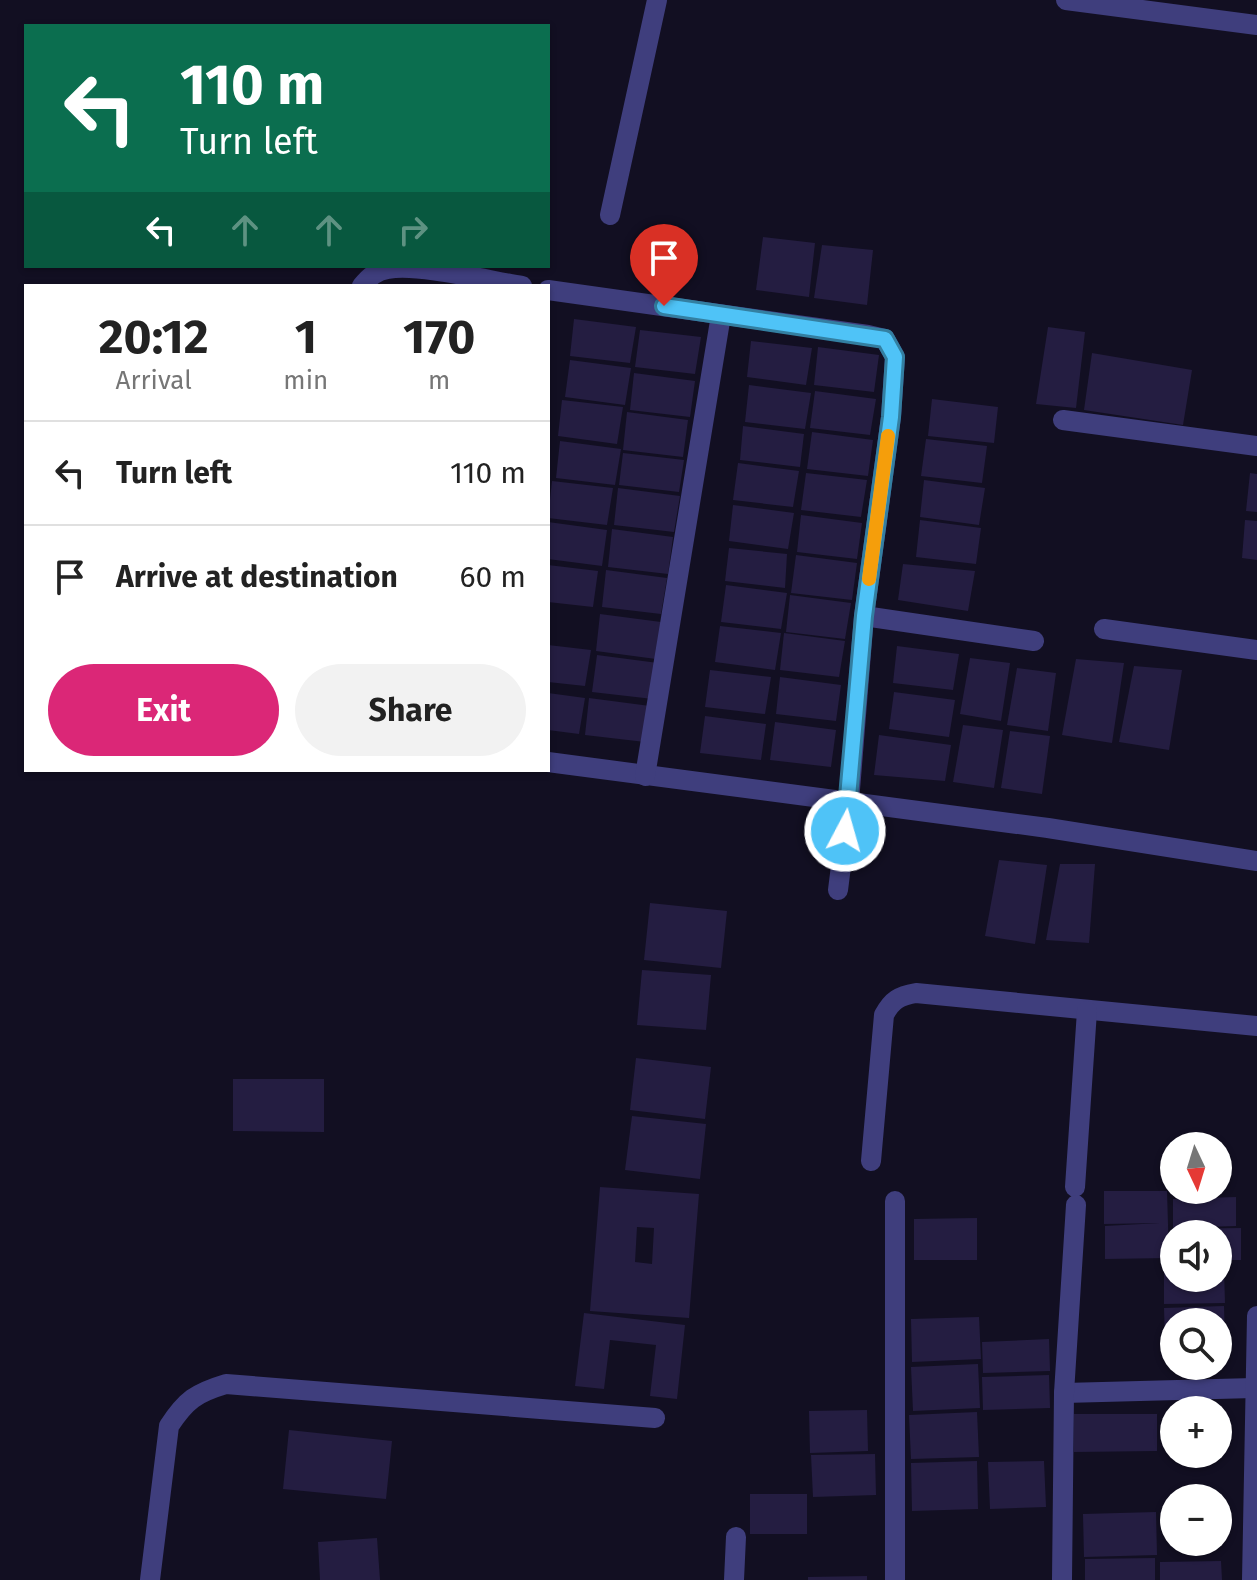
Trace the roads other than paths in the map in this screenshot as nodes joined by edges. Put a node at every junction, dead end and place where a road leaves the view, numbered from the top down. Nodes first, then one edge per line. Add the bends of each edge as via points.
1 (657, 0) edge
2 (1066, 0) edge
3 (1257, 25) edge
4 (610, 215) dead end
5 (408, 268) edge
6 (408, 268) edge
7 (364, 284) edge
8 (509, 284) edge
9 (550, 290) edge
10 (721, 315) junction
11 (1063, 420) dead end
12 (1257, 446) edge
13 (864, 616) junction
14 (1104, 629) dead end
15 (1034, 641) dead end
16 (1257, 650) edge
17 (550, 762) edge
18 (645, 776) junction
19 (849, 802) junction
20 (1257, 861) edge
21 (838, 890) dead end
22 (1087, 1011) junction
23 (1257, 1026) edge
24 (871, 1161) dead end
25 (895, 1201) dead end
26 (1257, 1316) edge
27 (1254, 1388) junction
28 (1064, 1393) junction
29 (655, 1418) dead end
30 (736, 1537) dead end
31 (150, 1580) edge
32 (734, 1580) edge
33 (895, 1580) edge
34 (1062, 1580) edge
35 (1252, 1580) edge

1 - 4 street
2 - 3 street
5 - 8 street
6 - 7 street via 388,269
9 - 10 street
10 - 13 street via 885,339 895,357
10 - 18 street
11 - 12 street
13 - 15 street
13 - 19 street
14 - 16 street
17 - 18 street
18 - 19 street
19 - 20 street
19 - 21 street
22 - 23 street
22 - 24 street via 901,995 884,1015
22 - 28 street
25 - 33 street
26 - 27 street
27 - 28 street
27 - 35 street
28 - 34 street
29 - 31 street via 226,1384 200,1392 169,1426
30 - 32 street

